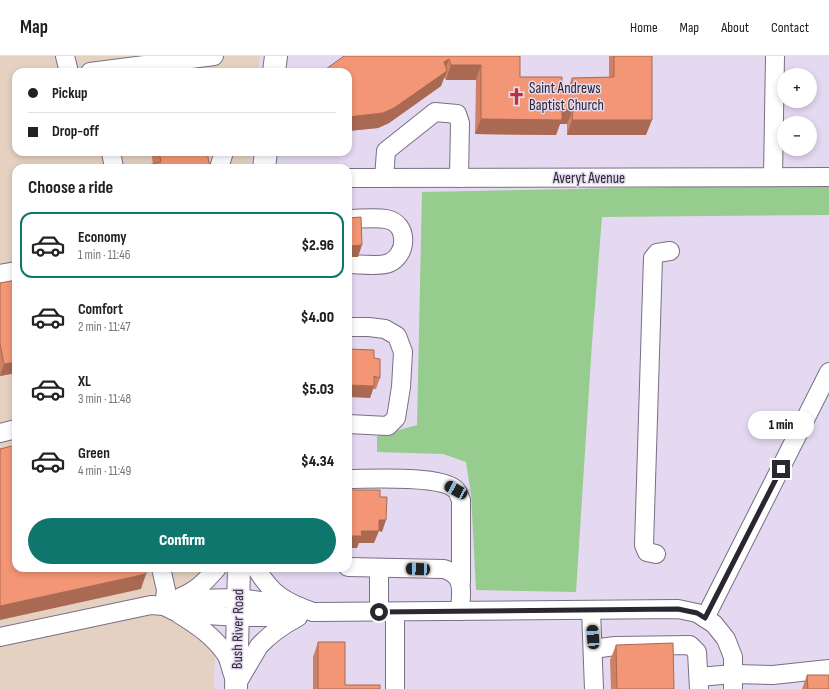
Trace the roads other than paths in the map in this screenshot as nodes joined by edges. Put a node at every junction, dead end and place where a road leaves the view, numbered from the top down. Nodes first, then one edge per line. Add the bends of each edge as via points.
1 (65, 56) edge
2 (214, 56) edge
3 (276, 56) edge
4 (775, 56) edge
5 (68, 68) edge
6 (125, 68) edge
7 (274, 68) edge
8 (773, 176) junction
9 (829, 177) edge
10 (352, 178) edge
11 (384, 178) junction
12 (459, 178) junction
13 (352, 219) edge
14 (670, 251) dead end
15 (352, 264) edge
16 (12, 272) edge
17 (0, 274) edge
18 (352, 328) edge
19 (829, 372) edge
20 (352, 424) edge
21 (12, 430) edge
22 (0, 433) edge
23 (352, 479) edge
24 (656, 554) dead end
25 (352, 567) edge
26 (379, 568) junction
27 (162, 572) edge
28 (213, 572) edge
29 (239, 572) edge
30 (259, 572) edge
31 (461, 582) junction
32 (170, 606) junction
33 (238, 608) junction
34 (591, 610) junction
35 (302, 611) junction
36 (460, 611) junction
37 (387, 612) junction
38 (705, 618) junction
39 (0, 637) edge
40 (593, 650) junction
41 (829, 669) edge
42 (733, 682) edge
43 (699, 683) edge
44 (236, 687) edge
45 (395, 689) edge
46 (594, 689) edge

1 - 5 street
2 - 6 street
3 - 7 main road
4 - 8 street
8 - 9 street, Averyt Avenue
8 - 12 street, Averyt Avenue
10 - 11 street, Averyt Avenue
11 - 12 street, Averyt Avenue
11 - 12 street via 386,151 435,112 457,114 460,123
13 - 15 street via 386,219 395,223 404,236 401,252 390,262 384,265
14 - 24 street via 657,253 653,258 644,545 647,552
16 - 17 street
18 - 20 street via 385,328 397,336 403,352 396,418 388,426
19 - 38 street
21 - 22 street
23 - 31 street via 429,480 444,483 456,490 461,500
25 - 26 street
26 - 31 street via 444,569 452,571
26 - 37 street
27 - 32 street
28 - 32 street via 205,583
29 - 33 main road, Bush River Road
30 - 35 street via 271,590
31 - 36 street
32 - 33 street via 193,599
32 - 39 street via 151,605
32 - 44 street via 212,638 227,656
33 - 35 street
33 - 44 main road, Bush River Road
34 - 36 street
34 - 38 street via 678,609 697,613
34 - 40 street
35 - 37 street
35 - 44 street via 259,646
36 - 37 street
37 - 45 street
38 - 42 street via 714,624 726,639 733,657
40 - 43 street via 615,646 690,645 697,652
40 - 46 street
41 - 42 street via 773,674
42 - 43 street

